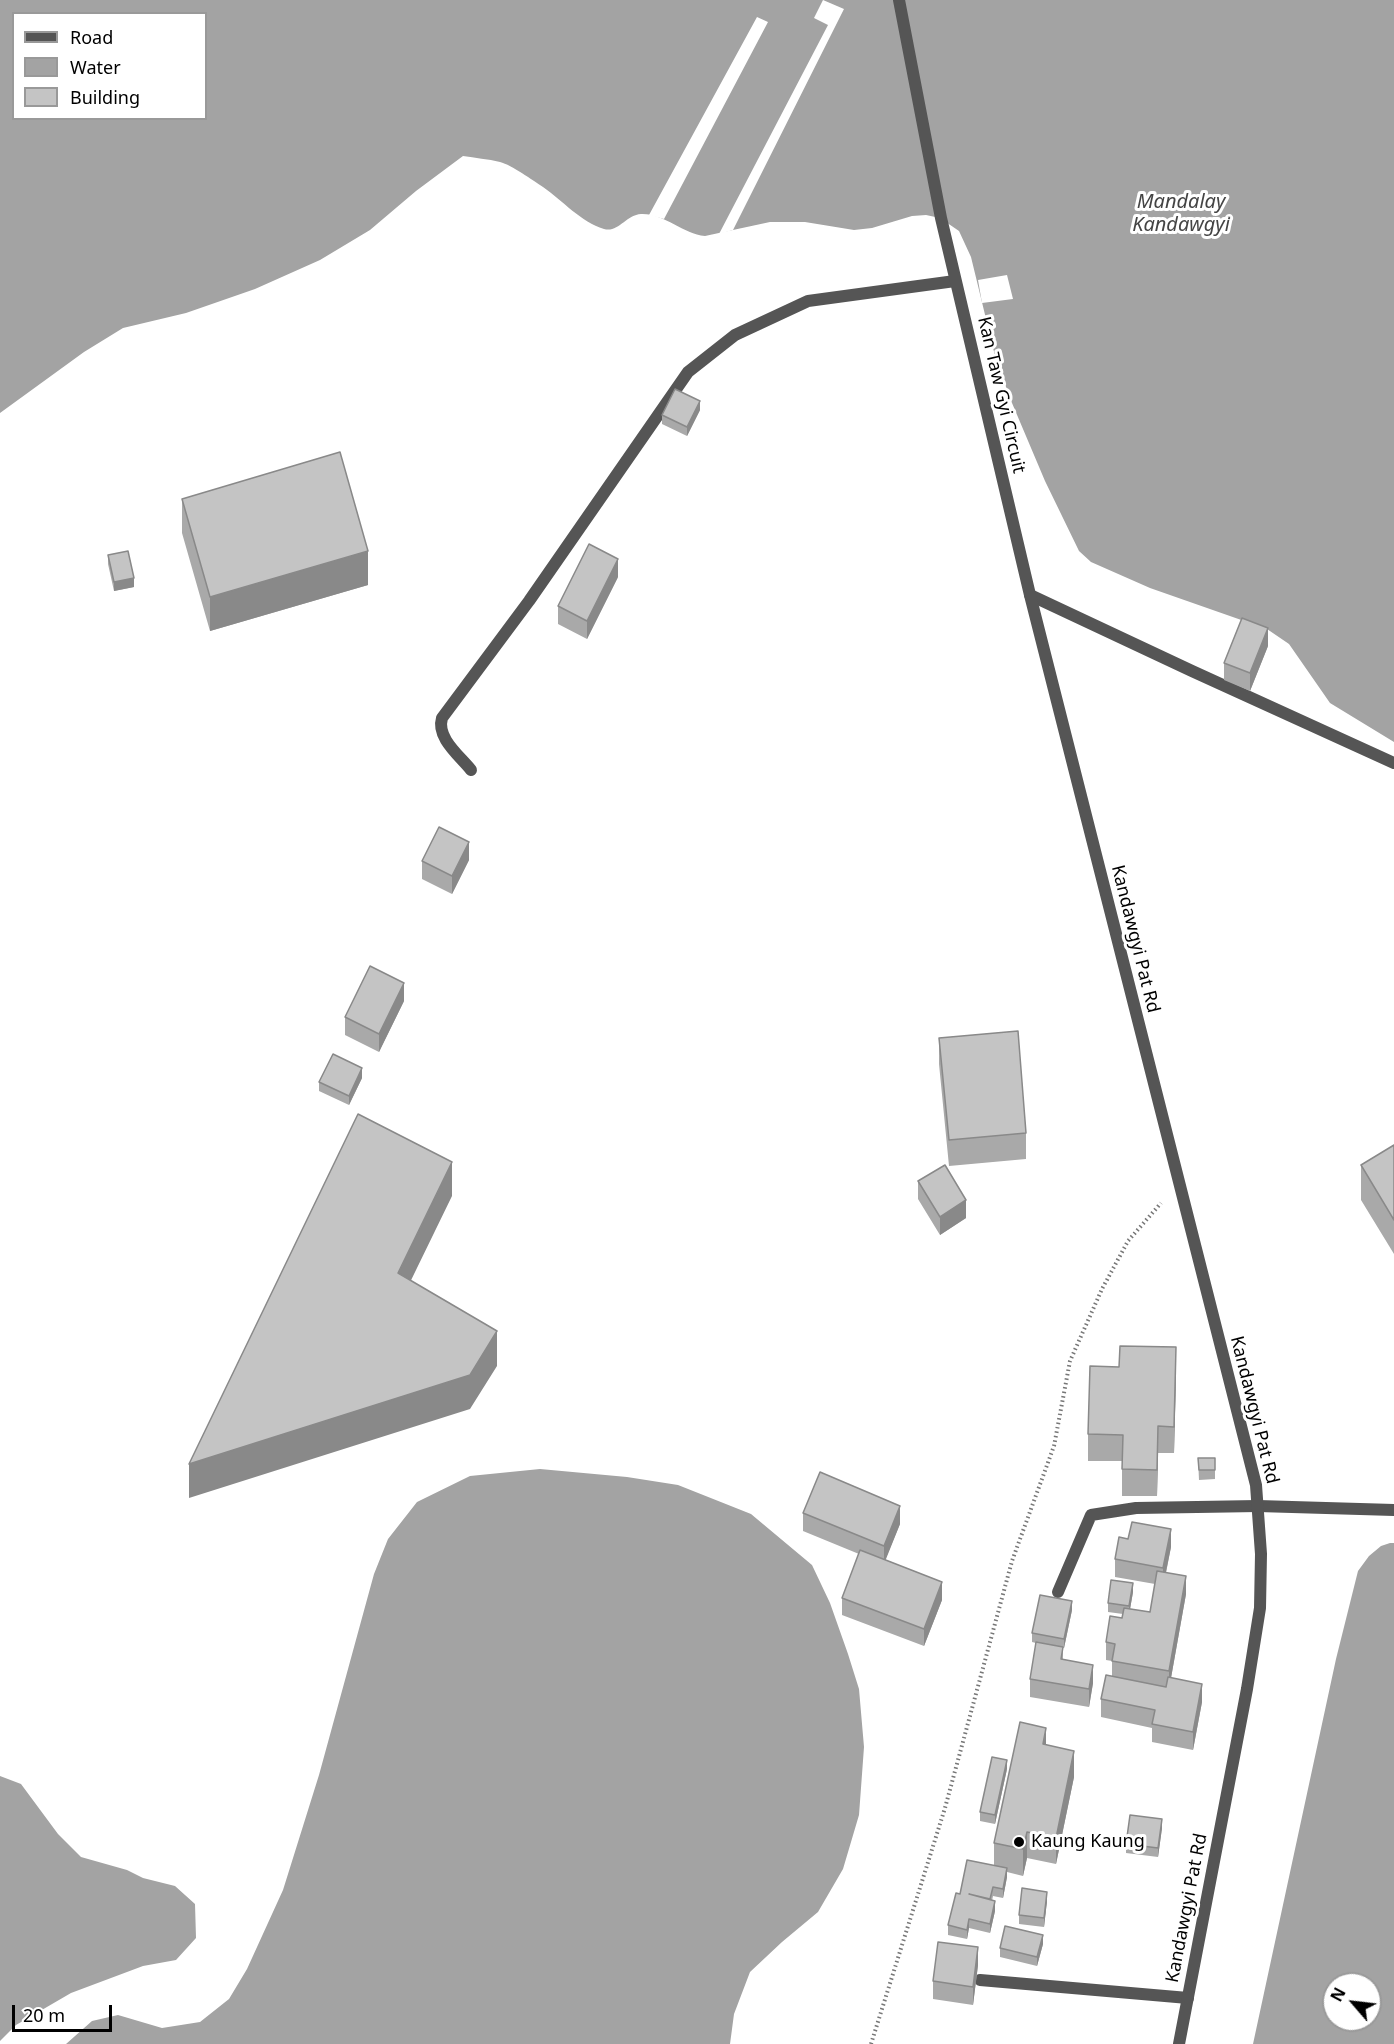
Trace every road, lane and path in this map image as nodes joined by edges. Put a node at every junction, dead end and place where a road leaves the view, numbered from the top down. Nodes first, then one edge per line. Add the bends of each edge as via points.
1 (899, 0) edge
2 (955, 281) junction
3 (1030, 595) junction
4 (1394, 763) edge
5 (471, 770) dead end
6 (1080, 795) joint
7 (1179, 1183) junction
8 (1258, 1506) junction
9 (1394, 1510) edge
10 (1058, 1592) dead end
11 (980, 1980) dead end
12 (1188, 1998) junction
13 (871, 2044) edge
14 (1179, 2044) edge

1 - 2 street, Kan Taw Gyi Circuit
2 - 3 street, Kan Taw Gyi Circuit
2 - 5 street via 808,301 735,335 688,372 529,601 442,718 442,735
3 - 4 street
3 - 6 street, Kan Taw Gyi Circuit
6 - 7 street, Kandawgyi Pat Rd
7 - 8 street, Kandawgyi Pat Rd via 1256,1485
7 - 13 path via 1128,1241 1071,1361 1054,1446 1012,1561 945,1808
8 - 9 street
8 - 10 street via 1136,1509 1091,1515
8 - 12 street, Kandawgyi Pat Rd via 1260,1608
11 - 12 street
12 - 14 street, Kandawgyi Pat Rd

